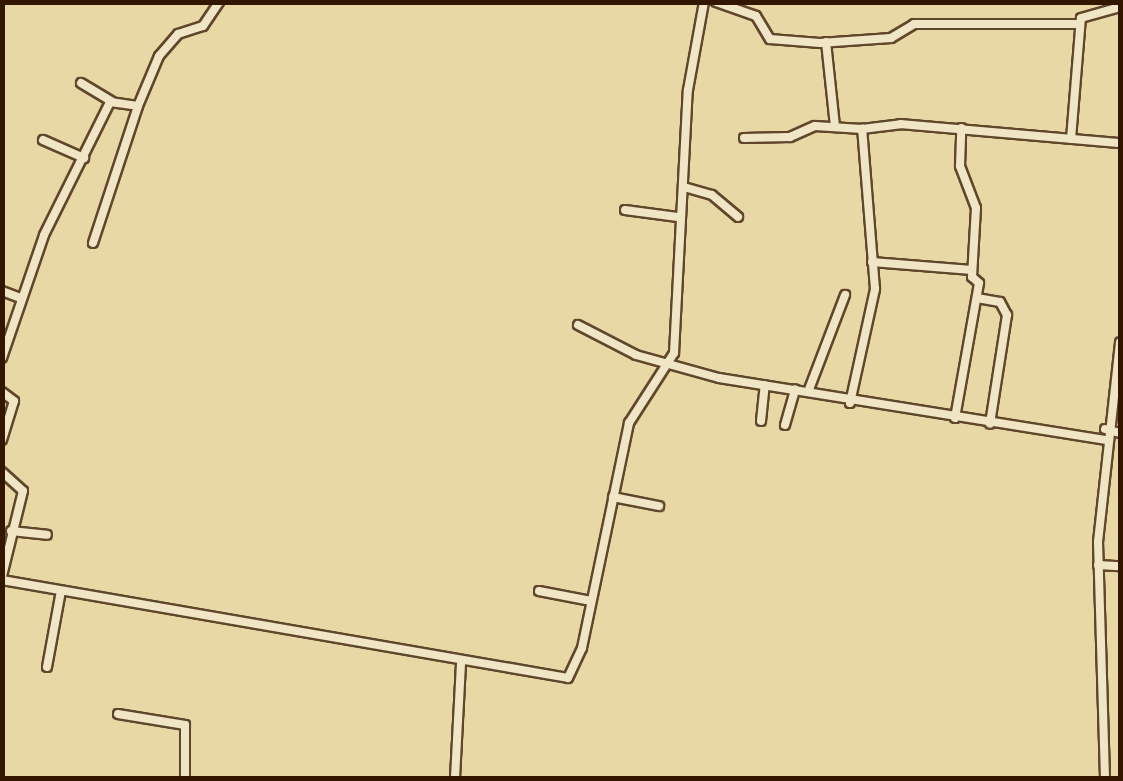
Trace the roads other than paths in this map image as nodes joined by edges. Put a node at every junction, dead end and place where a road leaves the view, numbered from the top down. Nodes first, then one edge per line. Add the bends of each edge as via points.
1 (219, 2) edge
2 (704, 2) edge
3 (716, 2) edge
4 (1116, 6) edge
5 (1080, 24) junction
6 (826, 42) junction
7 (81, 83) dead end
8 (111, 101) junction
9 (138, 106) junction
10 (835, 126) junction
11 (862, 128) junction
12 (961, 128) junction
13 (744, 138) dead end
14 (1070, 138) junction
15 (43, 140) dead end
16 (1120, 142) edge
17 (84, 158) junction
18 (684, 188) junction
19 (625, 210) dead end
20 (678, 216) junction
21 (738, 217) dead end
22 (92, 242) dead end
23 (872, 262) junction
24 (972, 270) junction
25 (2, 290) edge
26 (845, 296) dead end
27 (20, 298) junction
28 (978, 298) junction
29 (578, 325) dead end
30 (1120, 342) edge
31 (2, 358) edge
32 (668, 367) junction
33 (765, 385) junction
34 (795, 389) junction
35 (2, 392) edge
36 (808, 392) junction
37 (850, 402) junction
38 (954, 418) junction
39 (761, 421) dead end
40 (990, 424) junction
41 (785, 425) dead end
42 (1105, 430) junction
43 (1120, 433) edge
44 (2, 440) edge
45 (1104, 440) junction
46 (2, 472) edge
47 (613, 496) junction
48 (658, 506) dead end
49 (11, 531) junction
50 (47, 535) dead end
51 (1098, 566) junction
52 (1120, 566) edge
53 (2, 578) edge
54 (540, 591) dead end
55 (60, 592) junction
56 (591, 602) junction
57 (462, 664) junction
58 (47, 667) dead end
59 (118, 714) dead end
60 (185, 778) edge
61 (455, 778) edge
62 (1105, 778) edge

1 - 9 street via 204,26 178,34 159,56
2 - 18 street via 688,90
3 - 6 street via 756,16 770,39
4 - 5 street
5 - 6 street via 914,24 891,38
5 - 14 street
6 - 10 street
7 - 8 street
8 - 9 street
8 - 17 street
9 - 22 street
10 - 11 street
10 - 13 street
11 - 12 street
11 - 23 street
12 - 14 street
12 - 24 street via 960,166 976,208
14 - 16 street
15 - 17 street
17 - 27 street
18 - 20 street
18 - 21 street via 712,196
19 - 20 street
20 - 32 street
23 - 24 street
23 - 37 street via 872,322
24 - 28 street
25 - 27 street
26 - 36 street
27 - 31 street
28 - 38 street
28 - 40 street via 1000,302 1007,315
29 - 32 street
30 - 42 street
32 - 33 street
32 - 47 street via 629,424
33 - 34 street
33 - 39 street
34 - 36 street
34 - 41 street
35 - 44 street via 14,401
36 - 37 street
37 - 38 street
38 - 40 street
40 - 45 street
42 - 43 street
42 - 45 street
45 - 51 street
46 - 49 street via 22,486
47 - 48 street
47 - 56 street
49 - 50 street
49 - 53 street
51 - 52 street
51 - 62 street
53 - 55 street
54 - 56 street
55 - 57 street
55 - 58 street
56 - 57 street via 568,678
57 - 61 street
59 - 60 street via 185,725

